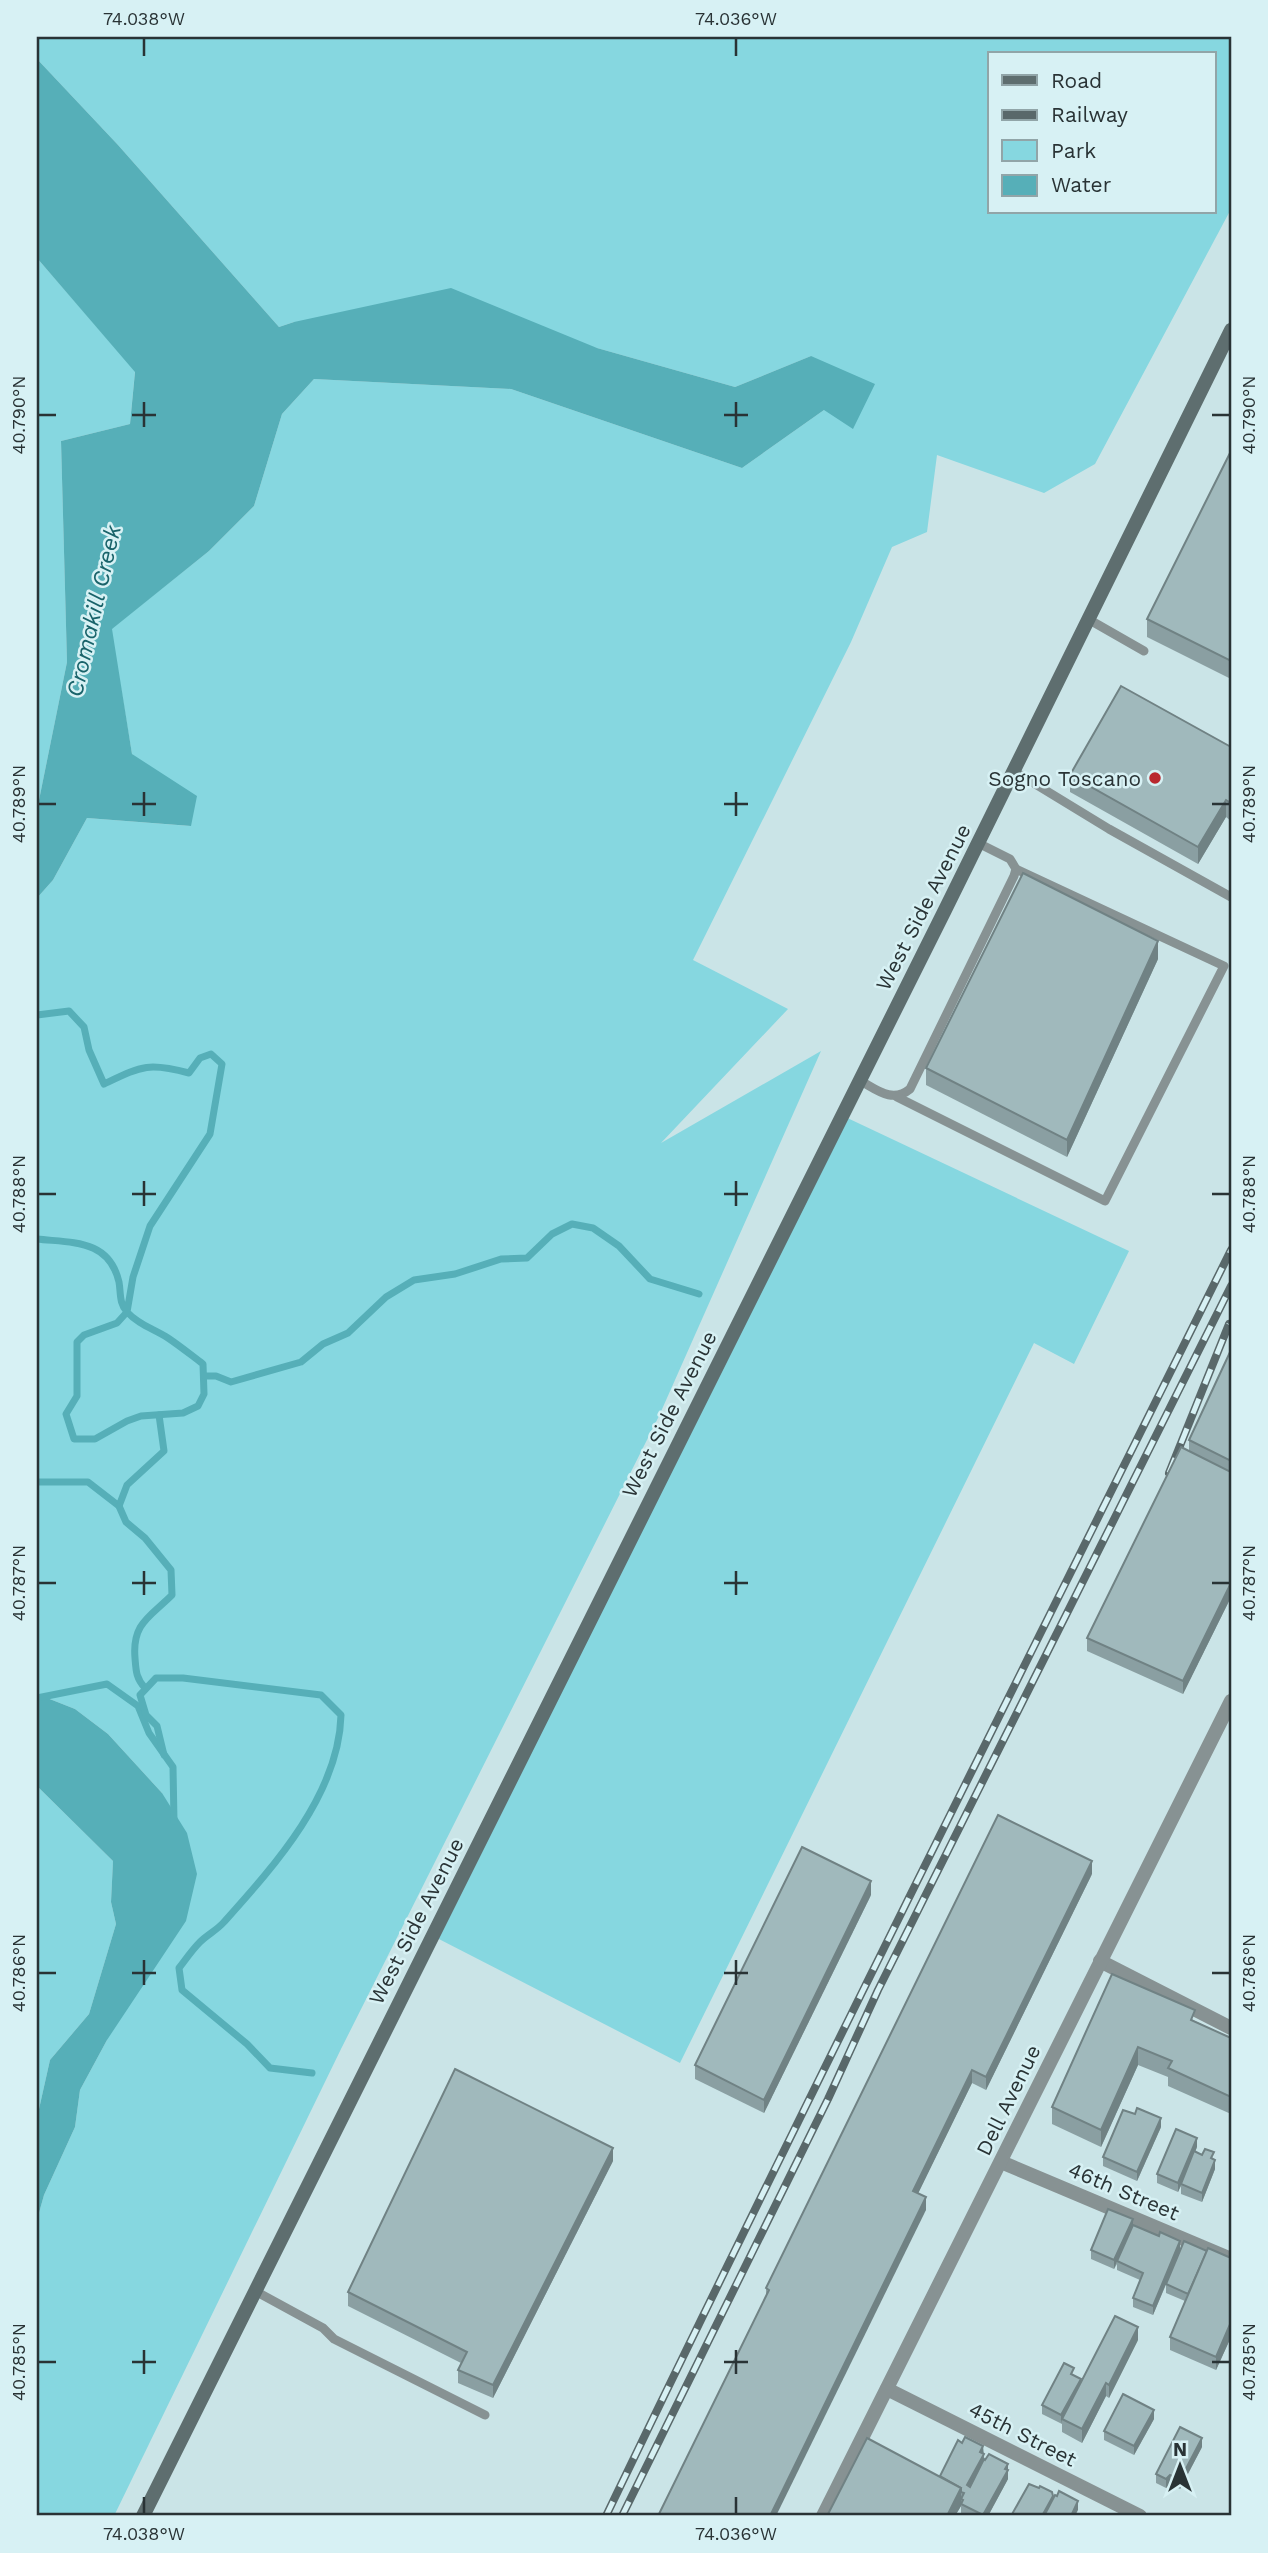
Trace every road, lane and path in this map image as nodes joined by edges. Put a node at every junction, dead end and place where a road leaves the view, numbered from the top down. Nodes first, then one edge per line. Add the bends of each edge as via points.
1 (1231, 330) edge
2 (1088, 620) junction
3 (1144, 652) dead end
4 (1014, 771) junction
5 (978, 844) junction
6 (1016, 869) junction
7 (1231, 897) edge
8 (859, 1080) junction
9 (897, 1097) junction
10 (1231, 1701) edge
11 (1100, 1961) junction
12 (1231, 2028) edge
13 (1001, 2162) junction
14 (1231, 2259) edge
15 (255, 2291) junction
16 (887, 2389) junction
17 (485, 2415) dead end
18 (144, 2516) edge
19 (823, 2516) edge
20 (1140, 2516) edge

1 - 2 street, West Side Avenue
2 - 3 lane
2 - 4 street, West Side Avenue
4 - 5 street, West Side Avenue
4 - 7 lane
5 - 6 lane via 1010,859
5 - 8 street, West Side Avenue
6 - 9 lane via 910,1089
6 - 9 lane via 1224,966 1105,1201
8 - 9 lane
8 - 15 street, West Side Avenue
10 - 11 street, Dell Avenue
11 - 12 street
11 - 13 street, Dell Avenue
13 - 14 street, 46th Street
13 - 16 street, Dell Avenue
15 - 17 lane via 323,2328 334,2339
15 - 18 street, West Side Avenue
16 - 19 street, Dell Avenue
16 - 20 street, 45th Street

